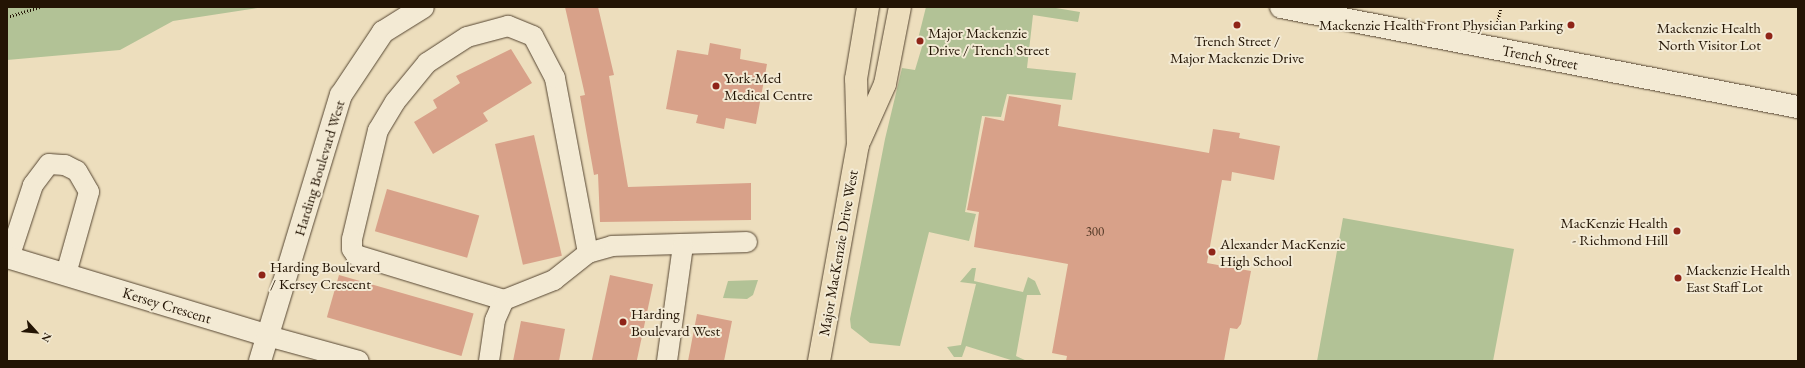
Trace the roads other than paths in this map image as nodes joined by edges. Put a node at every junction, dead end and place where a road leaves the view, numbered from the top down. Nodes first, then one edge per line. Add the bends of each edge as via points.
1 (423, 7) edge
2 (868, 7) edge
3 (900, 7) edge
4 (1281, 7) edge
5 (1798, 107) edge
6 (858, 145) junction
7 (747, 242) dead end
8 (683, 246) junction
9 (588, 253) junction
10 (8, 257) edge
11 (66, 274) junction
12 (504, 300) junction
13 (268, 336) junction
14 (260, 361) edge
15 (359, 361) edge
16 (489, 361) edge
17 (667, 361) edge
18 (819, 361) edge

1 - 13 street, Harding Boulevard West via 383,32 341,95
2 - 6 main road, Major MacKenzie Drive West via 856,79
3 - 6 main road, Major MacKenzie Drive West via 885,84
4 - 5 street, Trench Street
6 - 18 main road, Major MacKenzie Drive West
7 - 8 street
8 - 9 street via 612,246
8 - 17 street
9 - 12 street via 554,280
9 - 12 street via 555,78 549,63 533,36 517,26 467,37 427,63 395,102 378,130 352,249 369,261
10 - 11 street, Kersey Crescent
10 - 11 street, Kersey Crescent via 33,185 49,164 65,165 77,171 88,192
11 - 13 street, Kersey Crescent
12 - 16 street via 495,320
13 - 14 street, Harding Boulevard West
13 - 15 street

